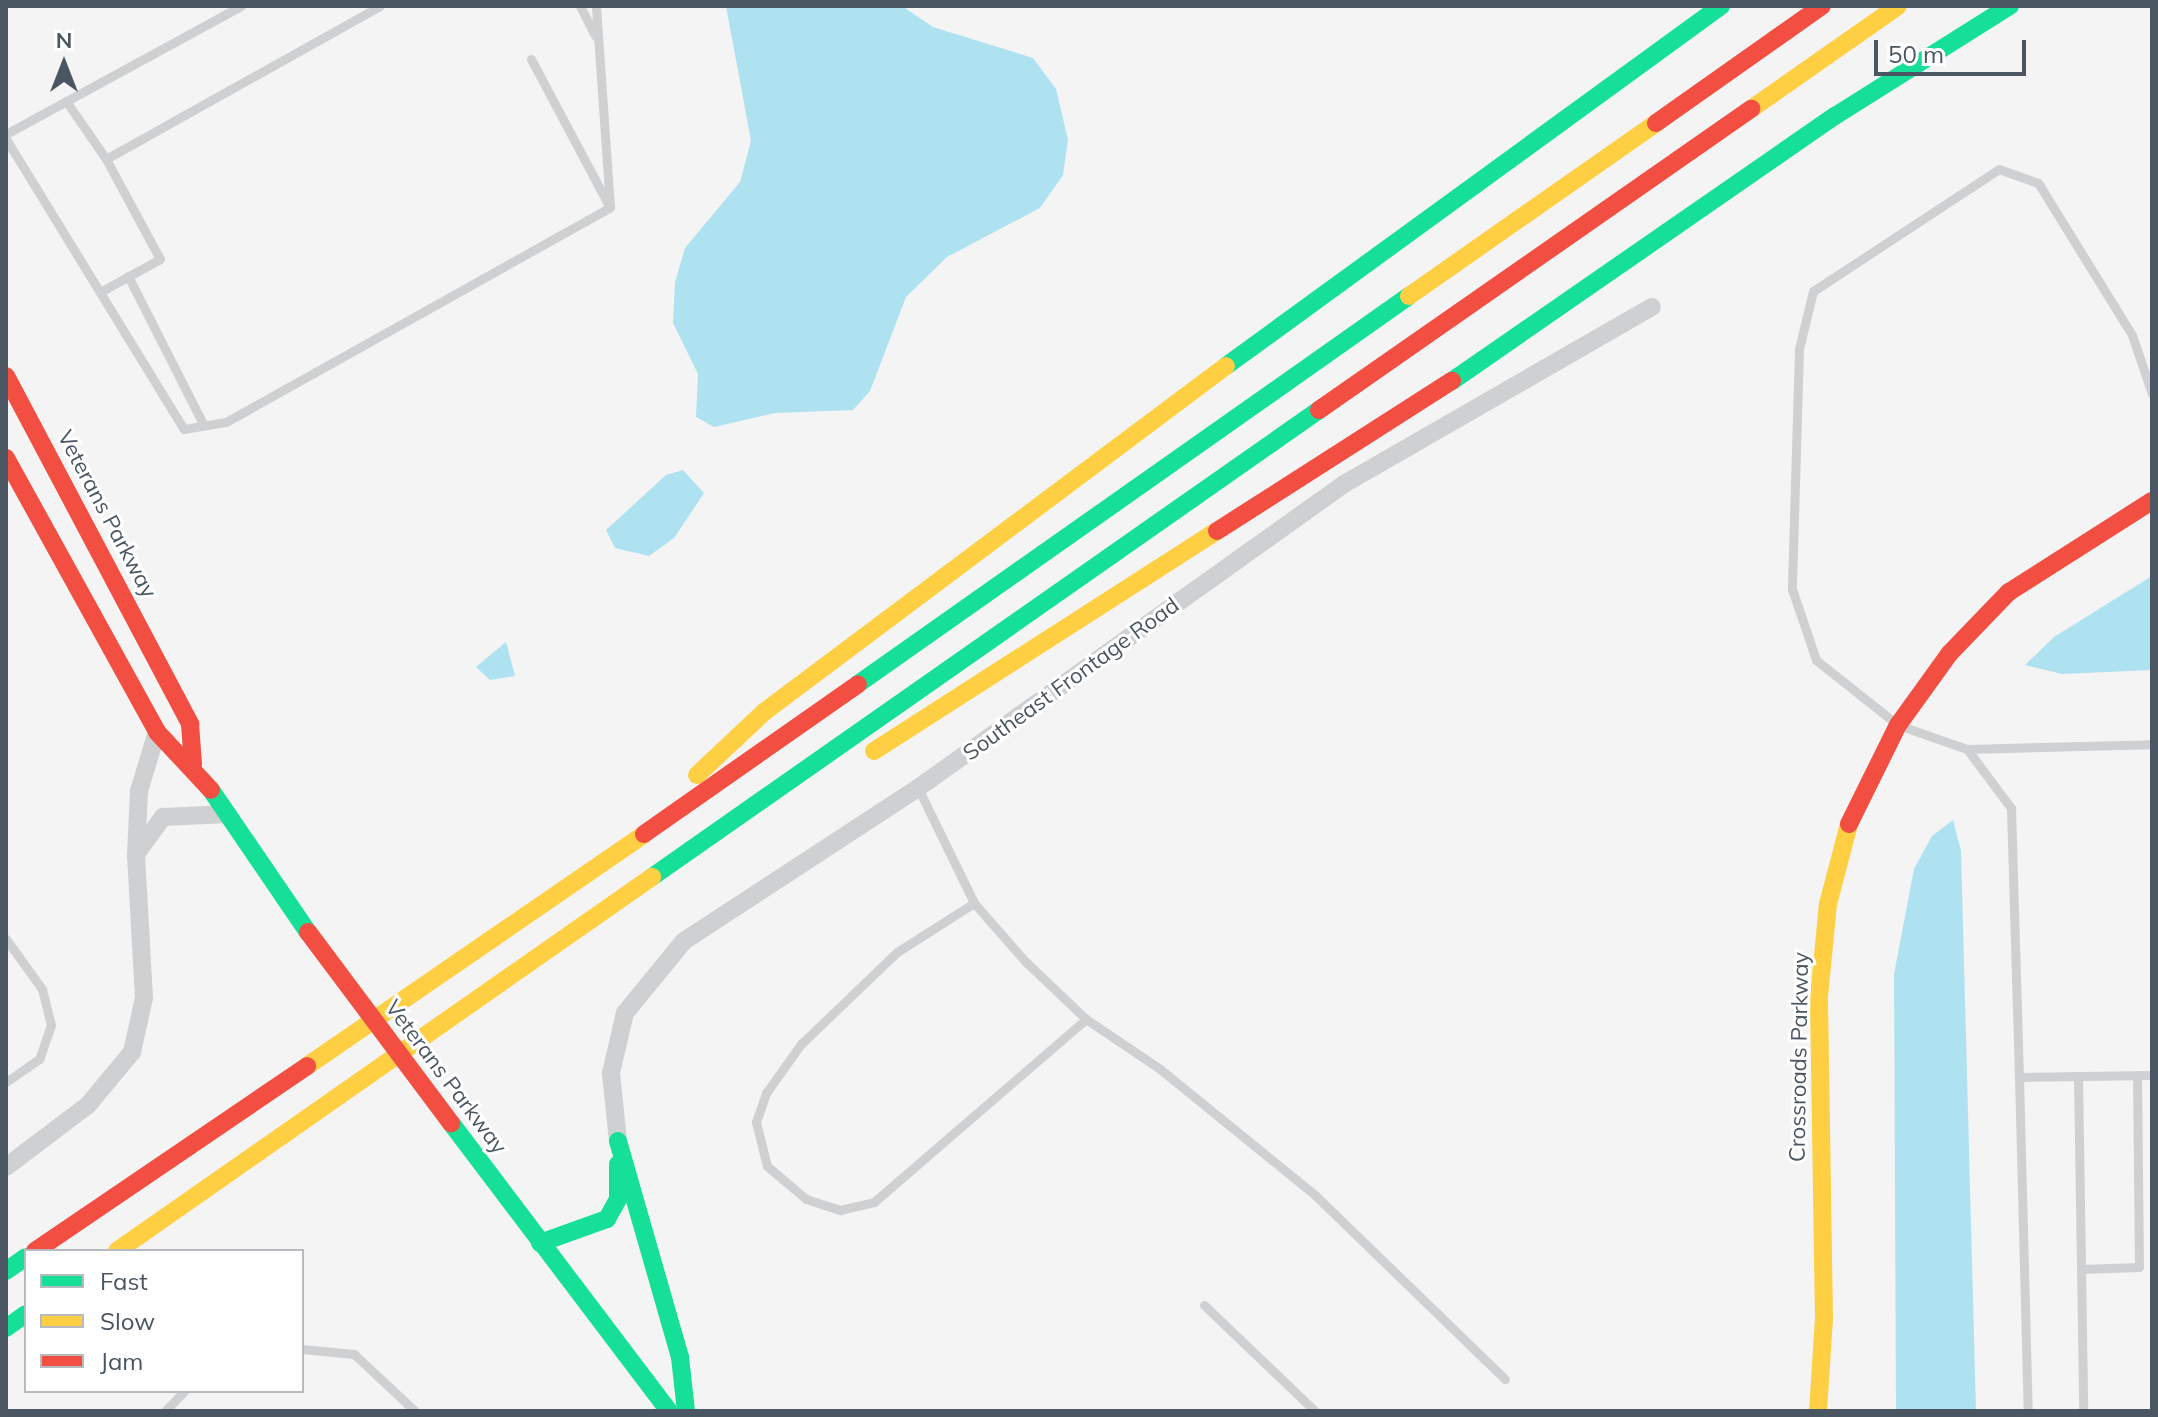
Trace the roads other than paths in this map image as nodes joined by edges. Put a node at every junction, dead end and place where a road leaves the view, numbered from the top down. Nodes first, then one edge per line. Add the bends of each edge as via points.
1 (241, 6) edge
2 (380, 6) edge
3 (580, 6) edge
4 (596, 6) edge
5 (1721, 6) edge
6 (1822, 6) edge
7 (1898, 6) edge
8 (2010, 6) edge
9 (596, 39) junction
10 (531, 59) dead end
11 (66, 101) junction
12 (6, 136) edge
13 (106, 159) junction
14 (610, 207) junction
15 (128, 276) junction
16 (100, 292) junction
17 (1652, 307) dead end
18 (6, 376) edge
19 (2152, 394) edge
20 (204, 426) junction
21 (6, 458) edge
22 (2152, 501) edge
23 (1898, 725) junction
24 (157, 732) junction
25 (2152, 744) edge
26 (1967, 749) junction
27 (193, 764) junction
28 (918, 788) junction
29 (228, 814) junction
30 (136, 854) junction
31 (609, 857) junction
32 (638, 892) junction
33 (974, 903) junction
34 (6, 939) edge
35 (1086, 1019) junction
36 (2137, 1075) junction
37 (2152, 1075) edge
38 (2078, 1076) junction
39 (2019, 1077) junction
40 (6, 1082) edge
41 (618, 1141) junction
42 (6, 1167) edge
43 (540, 1243) junction
44 (38, 1249) edge
45 (120, 1249) edge
46 (24, 1258) edge
47 (2081, 1269) junction
48 (6, 1271) edge
49 (1204, 1305) dead end
50 (24, 1315) edge
51 (6, 1328) edge
52 (304, 1349) edge
53 (1505, 1379) dead end
54 (182, 1393) edge
55 (165, 1411) edge
56 (415, 1411) edge
57 (669, 1411) edge
58 (686, 1411) edge
59 (1315, 1411) edge
60 (1818, 1411) edge
61 (2028, 1411) edge
62 (2083, 1411) edge

1 - 11 lane
2 - 13 lane
3 - 9 lane
4 - 9 lane
5 - 31 main road via 764,712
6 - 31 main road
7 - 32 main road
8 - 32 main road via 1835,116 1433,394 850,766
9 - 14 lane
10 - 14 lane
11 - 12 lane
11 - 13 lane
12 - 16 lane
13 - 15 lane via 160,259
14 - 20 lane via 226,422
15 - 16 lane
15 - 20 lane
16 - 20 lane via 184,429
17 - 28 street, Southeast Frontage Road via 1344,484
18 - 27 main road, Veterans Parkway via 190,724
19 - 23 lane via 2132,335 2038,183 1999,169 1813,291 1799,349 1792,589 1816,660
21 - 24 main road, Veterans Parkway
22 - 23 main road, Crossroads Parkway via 2009,592 1950,653
23 - 26 lane
23 - 60 main road, Crossroads Parkway via 1850,819 1828,904 1819,997 1824,1319
24 - 27 main road, Veterans Parkway
24 - 30 street via 137,803
25 - 26 lane
26 - 39 lane via 2011,808
27 - 29 main road, Veterans Parkway
28 - 33 lane
28 - 41 street, Southeast Frontage Road via 684,941 643,985 625,1013 611,1073
29 - 30 street via 163,817
29 - 43 main road, Veterans Parkway, bridge via 308,932
30 - 42 street via 144,998 132,1052 88,1105
31 - 44 main road
32 - 45 main road
33 - 35 lane
33 - 35 lane via 897,952 801,1044 766,1093 756,1122 767,1166 806,1199 840,1210 874,1202
34 - 40 lane via 42,989 51,1025 39,1059
35 - 53 lane via 1160,1069 1242,1135 1445,1315
36 - 37 lane
36 - 38 lane
36 - 47 lane via 2139,1267
38 - 39 lane
38 - 47 lane
39 - 61 lane
41 - 43 main road via 618,1199 607,1219
41 - 58 main road via 680,1357
43 - 57 main road, Veterans Parkway
46 - 48 main road
47 - 62 lane
49 - 59 lane
50 - 51 main road
52 - 56 lane via 354,1354
54 - 55 lane

